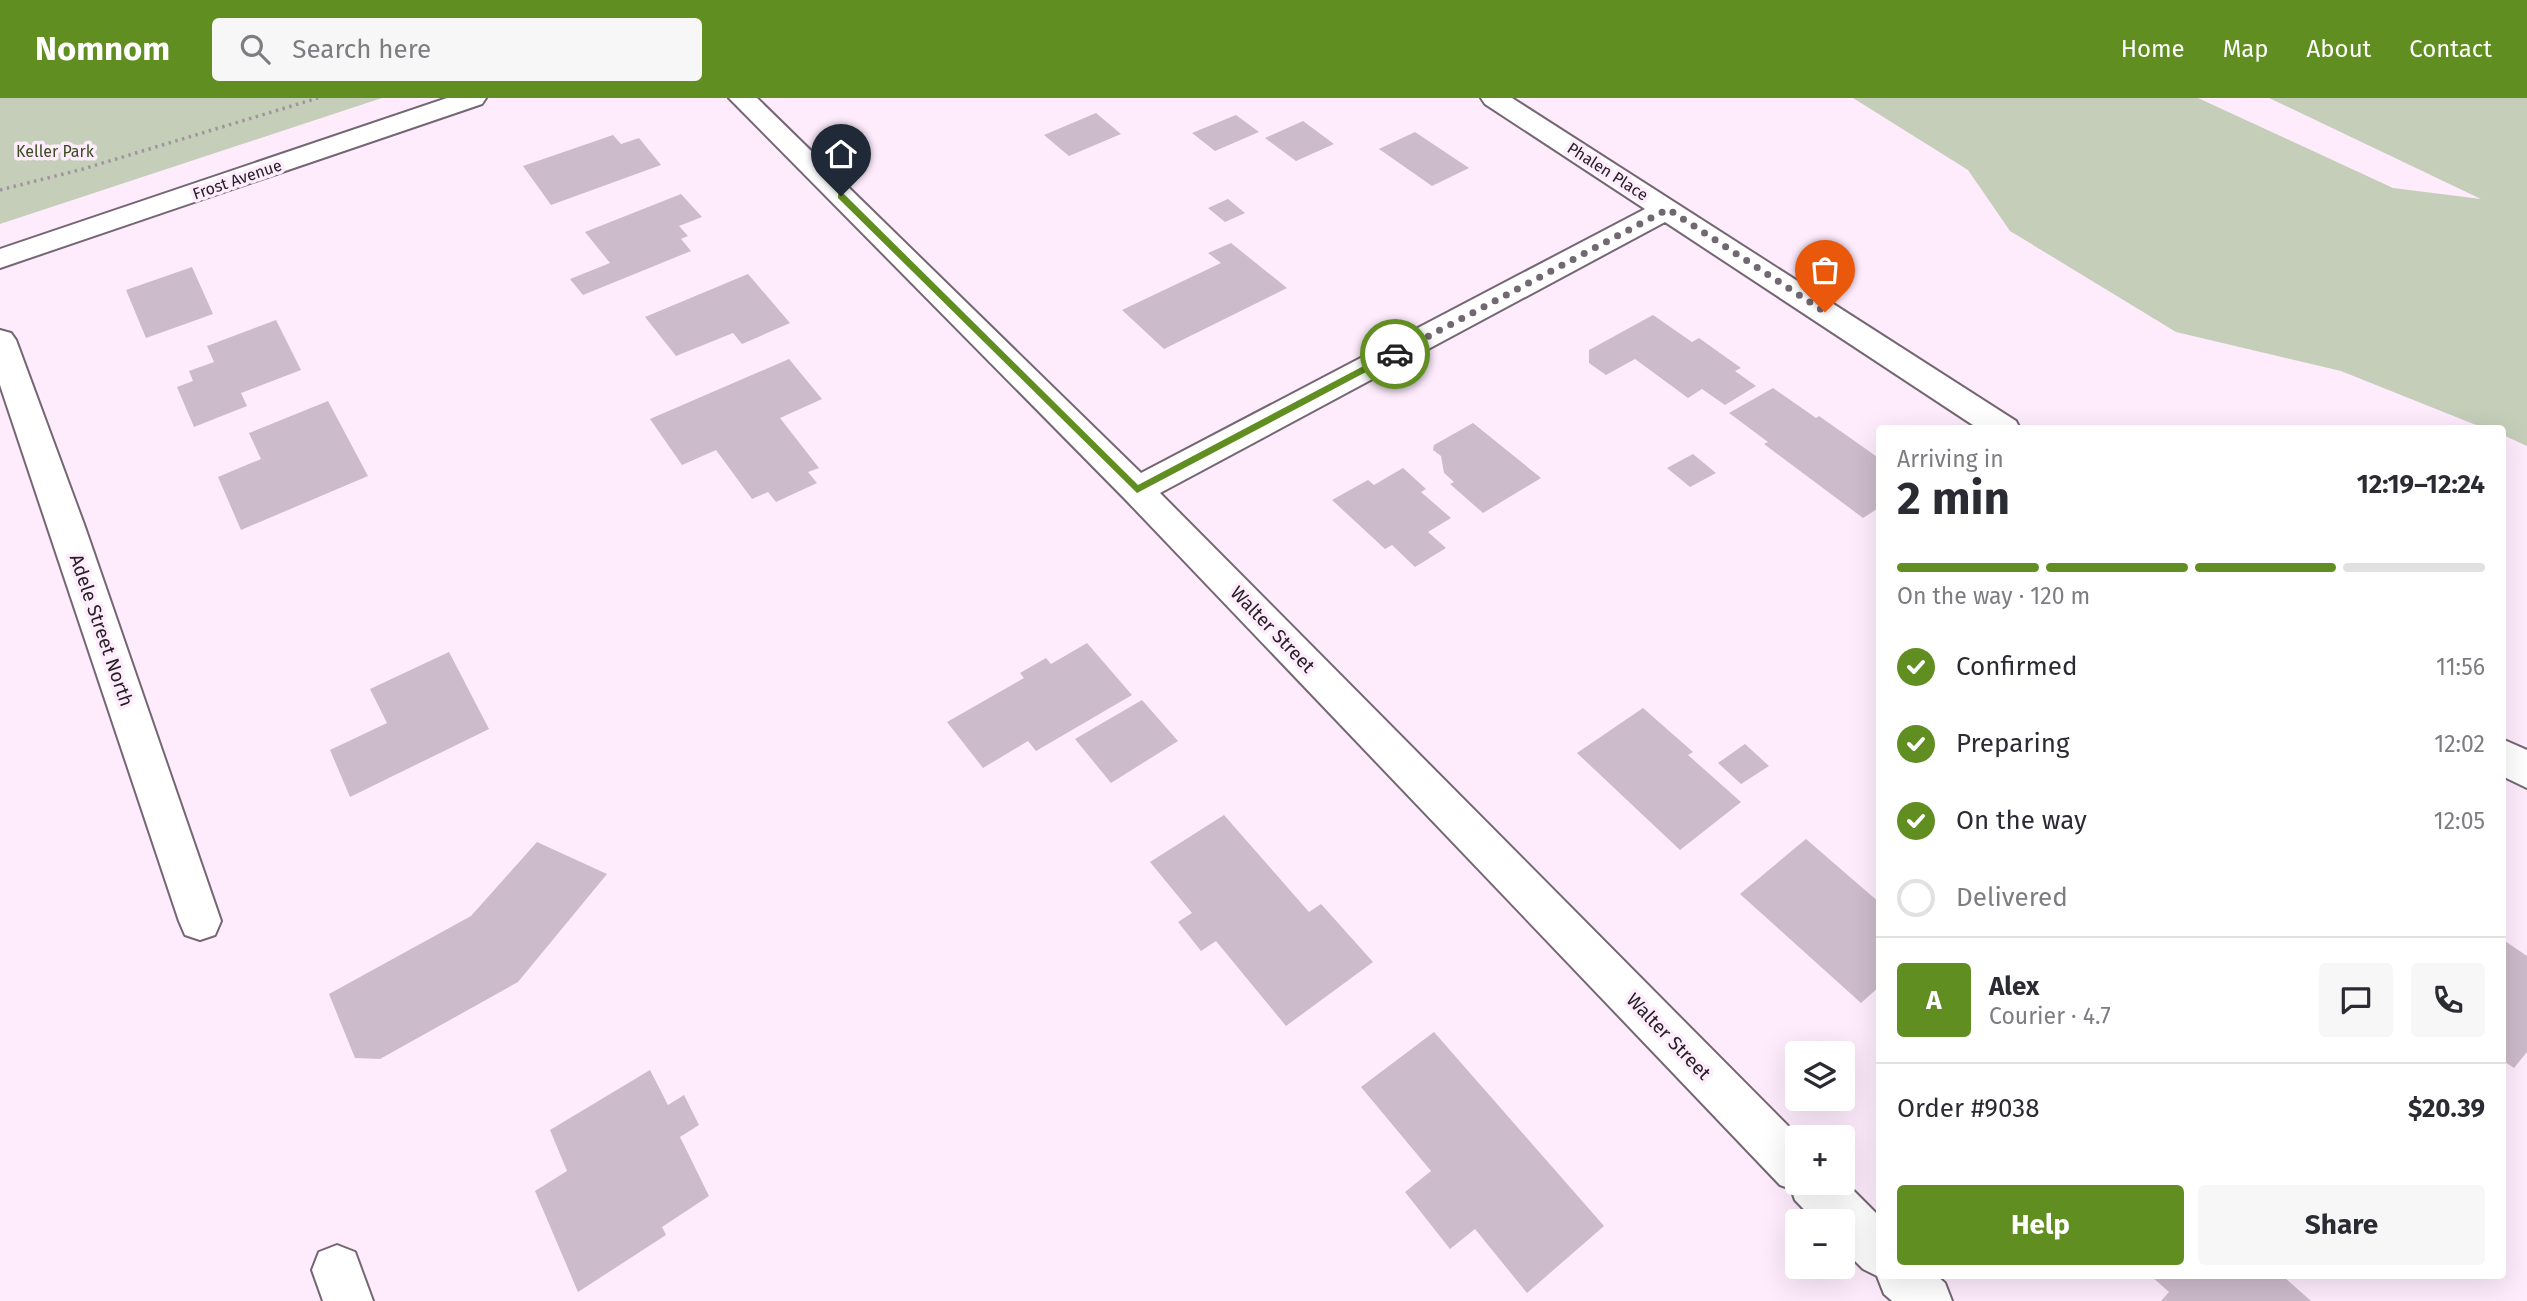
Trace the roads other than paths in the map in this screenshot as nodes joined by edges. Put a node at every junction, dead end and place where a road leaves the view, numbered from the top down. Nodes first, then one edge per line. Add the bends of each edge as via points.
1 (473, 98) edge
2 (742, 98) edge
3 (1494, 98) edge
4 (1668, 209) junction
5 (0, 259) edge
6 (0, 340) edge
7 (1998, 425) edge
8 (1137, 490) junction
9 (2506, 758) edge
10 (2527, 771) edge
11 (200, 921) dead end
12 (1785, 1156) edge
13 (1824, 1195) edge
14 (1876, 1248) edge
15 (1905, 1279) edge
16 (1927, 1301) edge

1 - 5 street, Frost Avenue
2 - 8 street, Walter Street
3 - 4 street, Phalen Place
4 - 7 street, Phalen Place
4 - 8 street
6 - 11 street, Adele Street North
8 - 12 street, Walter Street
9 - 10 street
13 - 14 street
15 - 16 street

